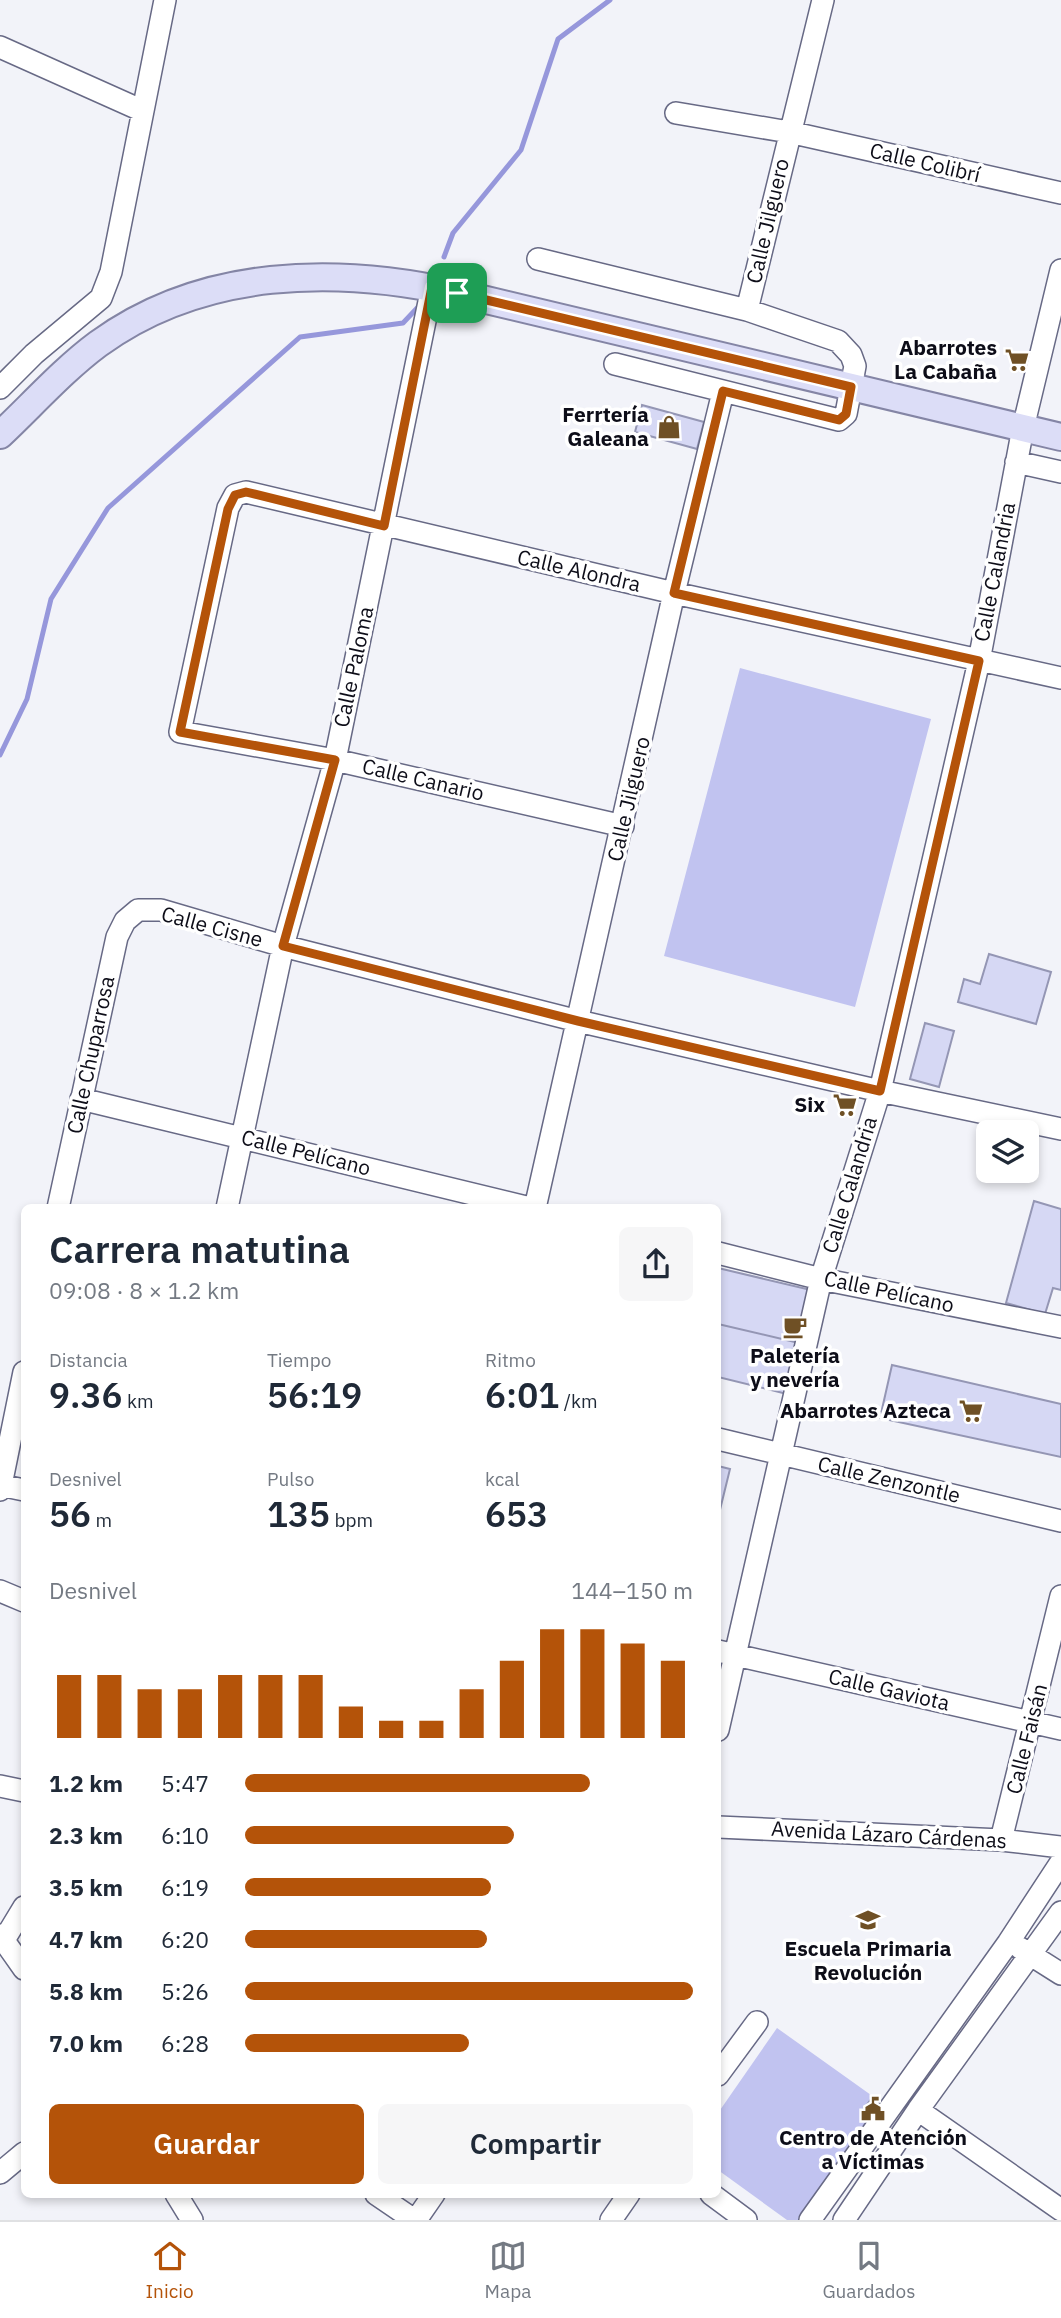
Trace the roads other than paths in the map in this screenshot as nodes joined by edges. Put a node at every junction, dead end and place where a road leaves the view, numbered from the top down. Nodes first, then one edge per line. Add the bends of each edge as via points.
1 (165, 0) edge
2 (823, 0) edge
3 (0, 47) edge
4 (143, 111) junction
5 (676, 113) dead end
6 (789, 132) junction
7 (1061, 193) edge
8 (538, 259) dead end
9 (1061, 270) edge
10 (432, 287) junction
11 (747, 310) junction
12 (614, 364) dead end
13 (851, 387) junction
14 (0, 388) edge
15 (723, 391) junction
16 (1023, 428) junction
17 (0, 435) edge
18 (1061, 437) edge
19 (1016, 461) junction
20 (1061, 472) edge
21 (384, 526) junction
22 (674, 593) junction
23 (979, 661) junction
24 (1061, 678) edge
25 (180, 732) joint
26 (335, 760) junction
27 (623, 826) junction
28 (138, 910) joint
29 (283, 946) junction
30 (578, 1021) junction
31 (880, 1091) junction
32 (81, 1099) junction
33 (1061, 1129) edge
34 (243, 1138) junction
35 (59, 1204) edge
36 (227, 1204) edge
37 (516, 1204) edge
38 (534, 1204) edge
39 (721, 1254) edge
40 (821, 1279) junction
41 (1061, 1327) edge
42 (21, 1387) edge
43 (721, 1440) edge
44 (781, 1454) junction
45 (1, 1487) edge
46 (21, 1490) edge
47 (1061, 1521) edge
48 (0, 1591) edge
49 (1061, 1596) edge
50 (21, 1600) edge
51 (727, 1653) edge
52 (721, 1704) edge
53 (1031, 1722) junction
54 (1061, 1729) edge
55 (0, 1786) edge
56 (21, 1790) edge
57 (721, 1827) edge
58 (1001, 1840) junction
59 (1061, 1847) edge
60 (1061, 1862) edge
61 (21, 1911) edge
62 (1061, 1912) edge
63 (2, 1937) edge
64 (1008, 1944) junction
65 (21, 1950) edge
66 (1031, 1953) junction
67 (21, 1965) edge
68 (1061, 1974) edge
69 (757, 2022) dead end
70 (721, 2071) edge
71 (918, 2110) junction
72 (21, 2156) edge
73 (0, 2173) edge
74 (178, 2198) edge
75 (382, 2198) edge
76 (431, 2198) edge
77 (626, 2198) edge
78 (716, 2198) edge
79 (1056, 2208) edge
80 (192, 2220) edge
81 (415, 2220) edge
82 (611, 2220) edge
83 (746, 2220) edge
84 (810, 2220) edge
85 (844, 2220) edge

1 - 4 street
2 - 6 street, Calle Jilguero
3 - 4 street
4 - 14 street via 111,272 101,298
5 - 6 street, Calle Colibrí
6 - 7 street, Calle Colibrí
6 - 11 street, Calle Jilguero
8 - 11 street
9 - 16 street, Calle Calandria
10 - 13 main road
10 - 17 main road via 329,275 245,283 169,303 98,344
10 - 21 street, Calle Paloma
11 - 13 street via 838,341 855,366
12 - 15 street
13 - 15 street via 846,414 839,420
13 - 16 main road
15 - 22 street, Calle Jilguero
16 - 18 main road
16 - 19 street, Calle Calandria
19 - 20 street
19 - 23 street, Calle Calandria
21 - 22 street, Calle Alondra
21 - 25 street, Calle Alondra via 246,492 235,495 228,509
21 - 26 street, Calle Paloma
22 - 23 street, Calle Alondra
22 - 27 street, Calle Jilguero
23 - 24 street, Calle Alondra
23 - 31 street, Calle Calandria
25 - 26 street, Calle Canario
26 - 27 street, Calle Canario
26 - 29 street, Calle Paloma
27 - 30 street, Calle Jilguero
28 - 29 street, Calle Cisne via 161,910
28 - 32 street, Calle Chuparrosa via 125,921 117,937
29 - 30 street, Calle Cisne
29 - 34 street, Calle Paloma
30 - 31 street, Calle Cisne
30 - 38 street, Calle Jilguero
31 - 33 street, Calle Cisne
31 - 40 street, Calle Calandria
32 - 34 street, Calle Pelícano
32 - 35 street, Calle Chuparrosa
34 - 36 street, Calle Paloma
34 - 37 street, Calle Pelícano
39 - 40 street, Calle Pelícano
40 - 41 street, Calle Pelícano
40 - 44 street, Calle Calandria
42 - 45 street
43 - 44 street, Calle Zenzontle
44 - 47 street, Calle Zenzontle
44 - 51 street, Calle Calandria
45 - 46 street
48 - 50 street
49 - 53 street, Calle Faisán
51 - 52 street, Calle Calandria
51 - 53 street, Calle Gaviota
53 - 54 street, Calle Gaviota
53 - 58 street, Calle Faisán
55 - 56 street
57 - 58 street, Avenida Lázaro Cárdenas
58 - 59 street, Avenida Lázaro Cárdenas
60 - 64 street
61 - 63 street
62 - 66 street
63 - 65 street
63 - 67 street
64 - 66 street
64 - 84 street
66 - 68 street
66 - 71 street
69 - 70 street
71 - 79 street
71 - 85 street
72 - 73 street
74 - 80 street
75 - 81 street
76 - 81 street
77 - 82 street
78 - 83 street

